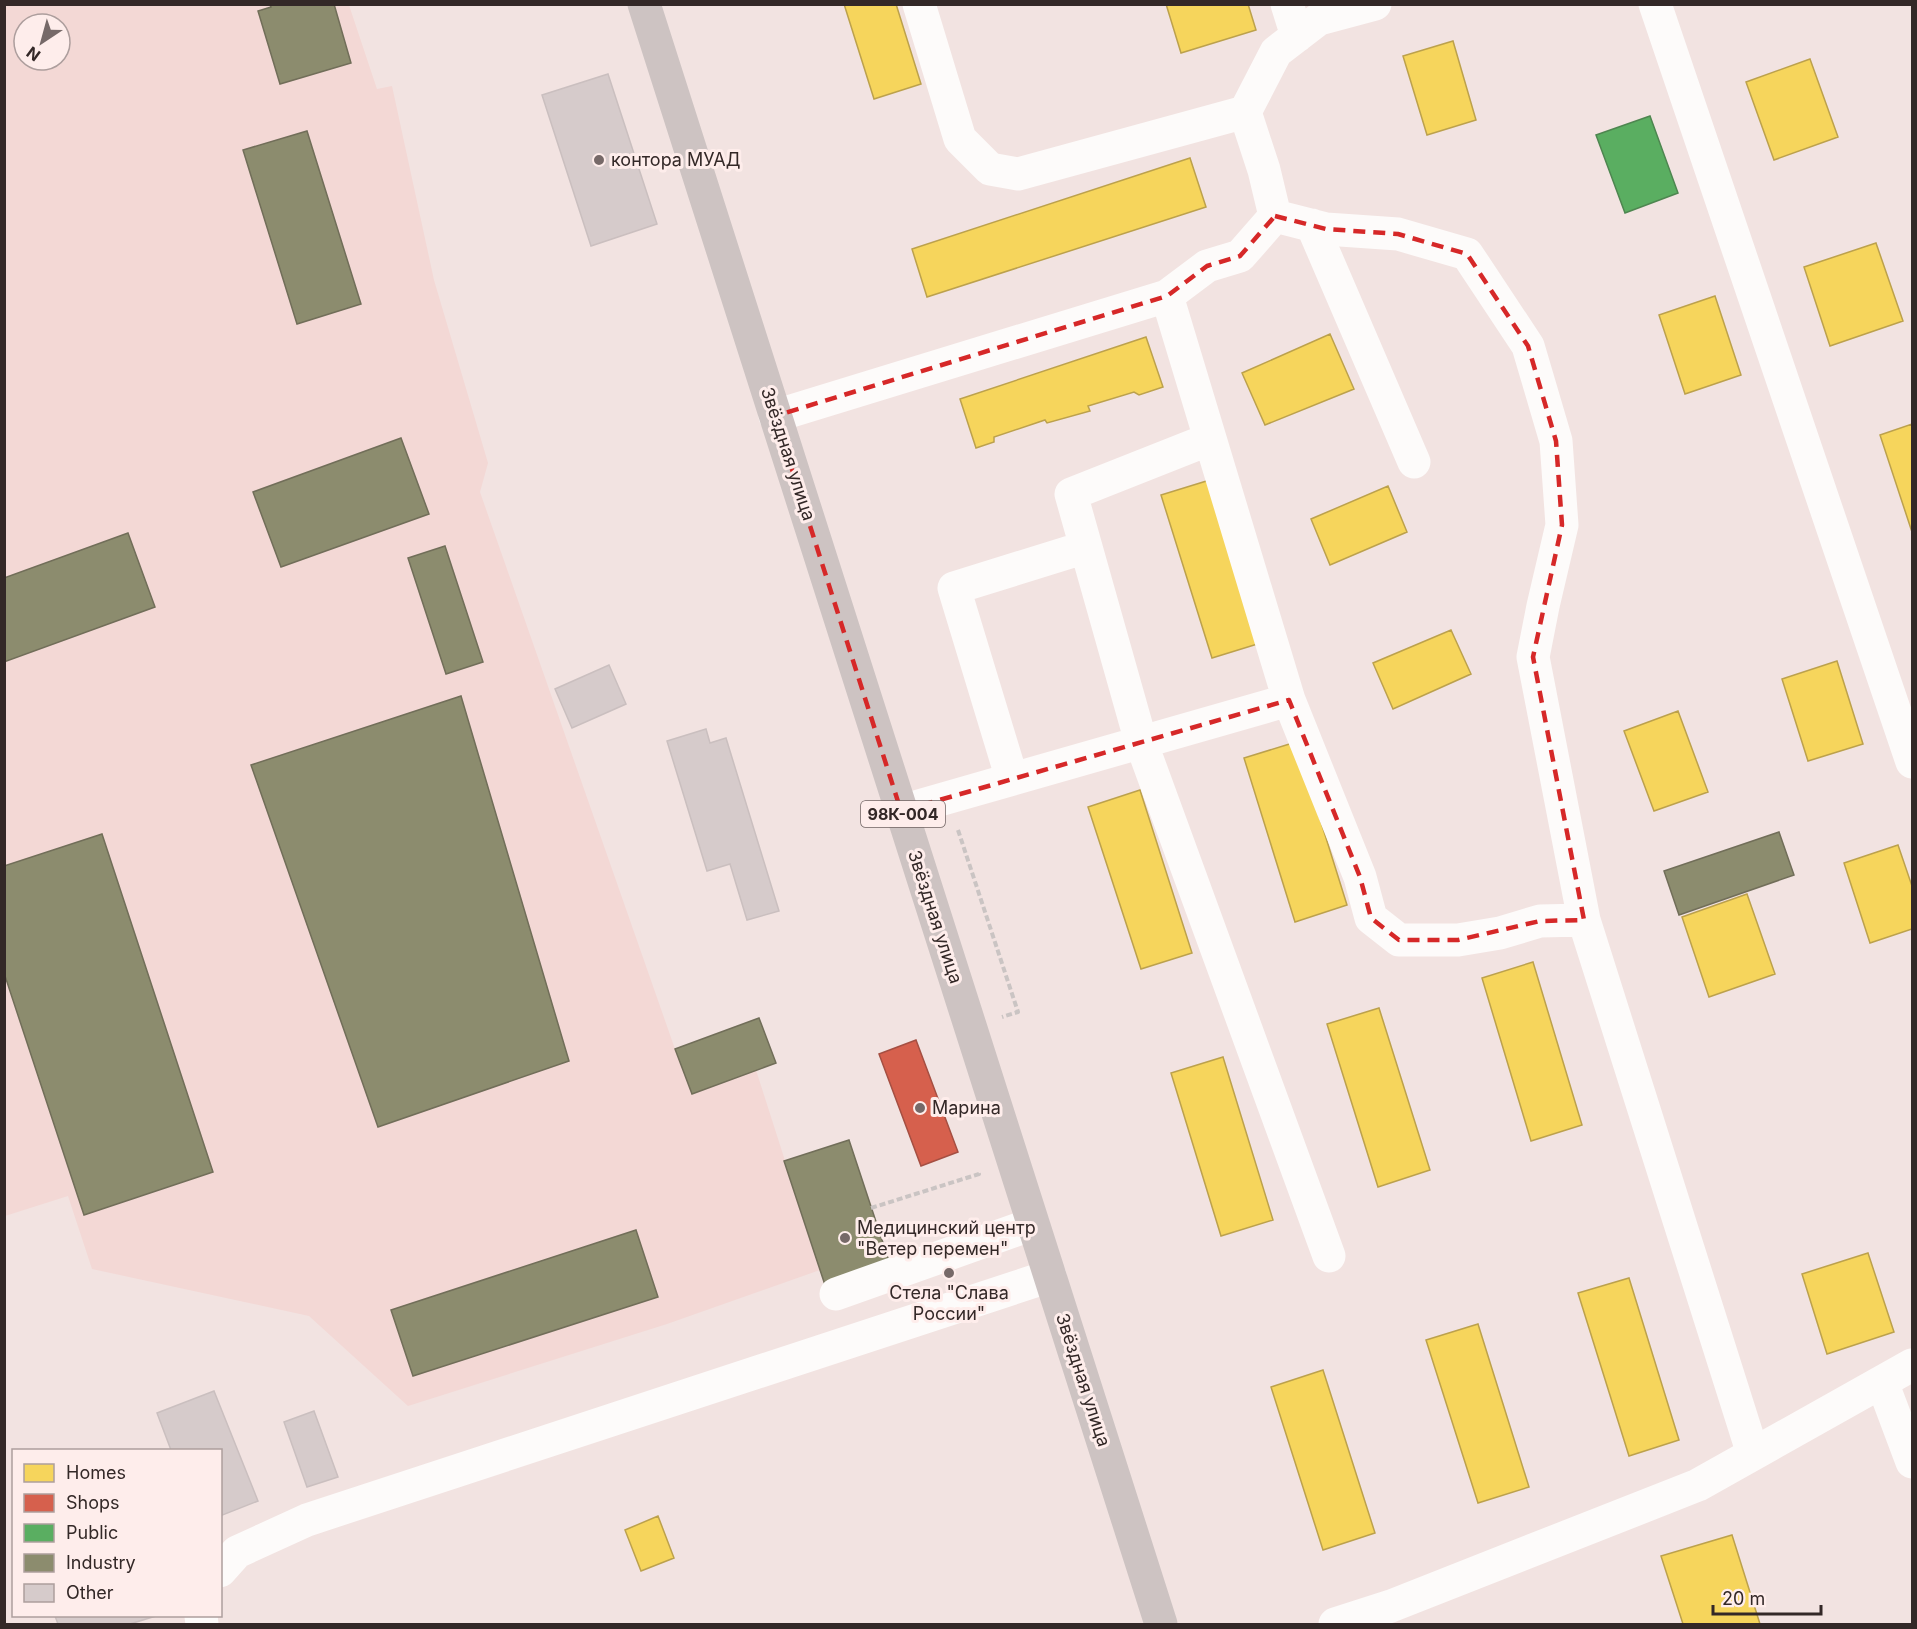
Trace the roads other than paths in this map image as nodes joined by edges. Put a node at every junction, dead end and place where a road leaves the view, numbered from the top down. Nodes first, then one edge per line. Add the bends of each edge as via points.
1 (644, 4) edge
2 (919, 4) edge
3 (1287, 4) edge
4 (1375, 4) edge
5 (1655, 4) edge
6 (1297, 36) junction
7 (1245, 112) junction
8 (1275, 216) junction
9 (1312, 225) junction
10 (1167, 296) junction
11 (776, 416) junction
12 (1210, 439) junction
13 (1414, 462) dead end
14 (1086, 547) junction
15 (1289, 700) junction
16 (1141, 742) junction
17 (1912, 762) edge
18 (1012, 779) junction
19 (901, 811) junction
20 (1584, 920) junction
21 (1033, 1224) junction
22 (1329, 1256) dead end
23 (1050, 1275) junction
24 (836, 1294) dead end
25 (1912, 1365) edge
26 (1882, 1382) junction
27 (1754, 1454) junction
28 (1912, 1462) edge
29 (222, 1569) edge
30 (1161, 1624) edge
31 (1335, 1624) edge

1 - 11 main road, Звёздная улица / 98К-004
2 - 7 street via 960,138 990,169 1018,174
3 - 6 street
4 - 6 street via 1319,19
5 - 17 street
6 - 7 street via 1276,51
7 - 8 street
8 - 9 street
8 - 10 street via 1240,255 1207,266
9 - 13 street
9 - 20 street via 1398,234 1467,254 1528,346 1556,441 1562,525 1533,657
10 - 11 street
10 - 12 street
11 - 19 main road, Звёздная улица / 98К-004
12 - 14 street via 1071,494
12 - 15 street
14 - 16 street
14 - 18 street via 954,588
15 - 16 street
15 - 20 street via 1360,877 1371,918 1399,940 1458,940 1540,921
16 - 18 street
16 - 22 street
18 - 19 street
19 - 21 main road, Звёздная улица / 98К-004
20 - 27 street
21 - 23 main road, Звёздная улица / 98К-004
21 - 24 street
23 - 29 street via 307,1520 237,1552
23 - 30 main road, Звёздная улица / 98К-004
25 - 26 street
26 - 27 street
26 - 28 street
27 - 31 street via 1698,1485 1391,1606

